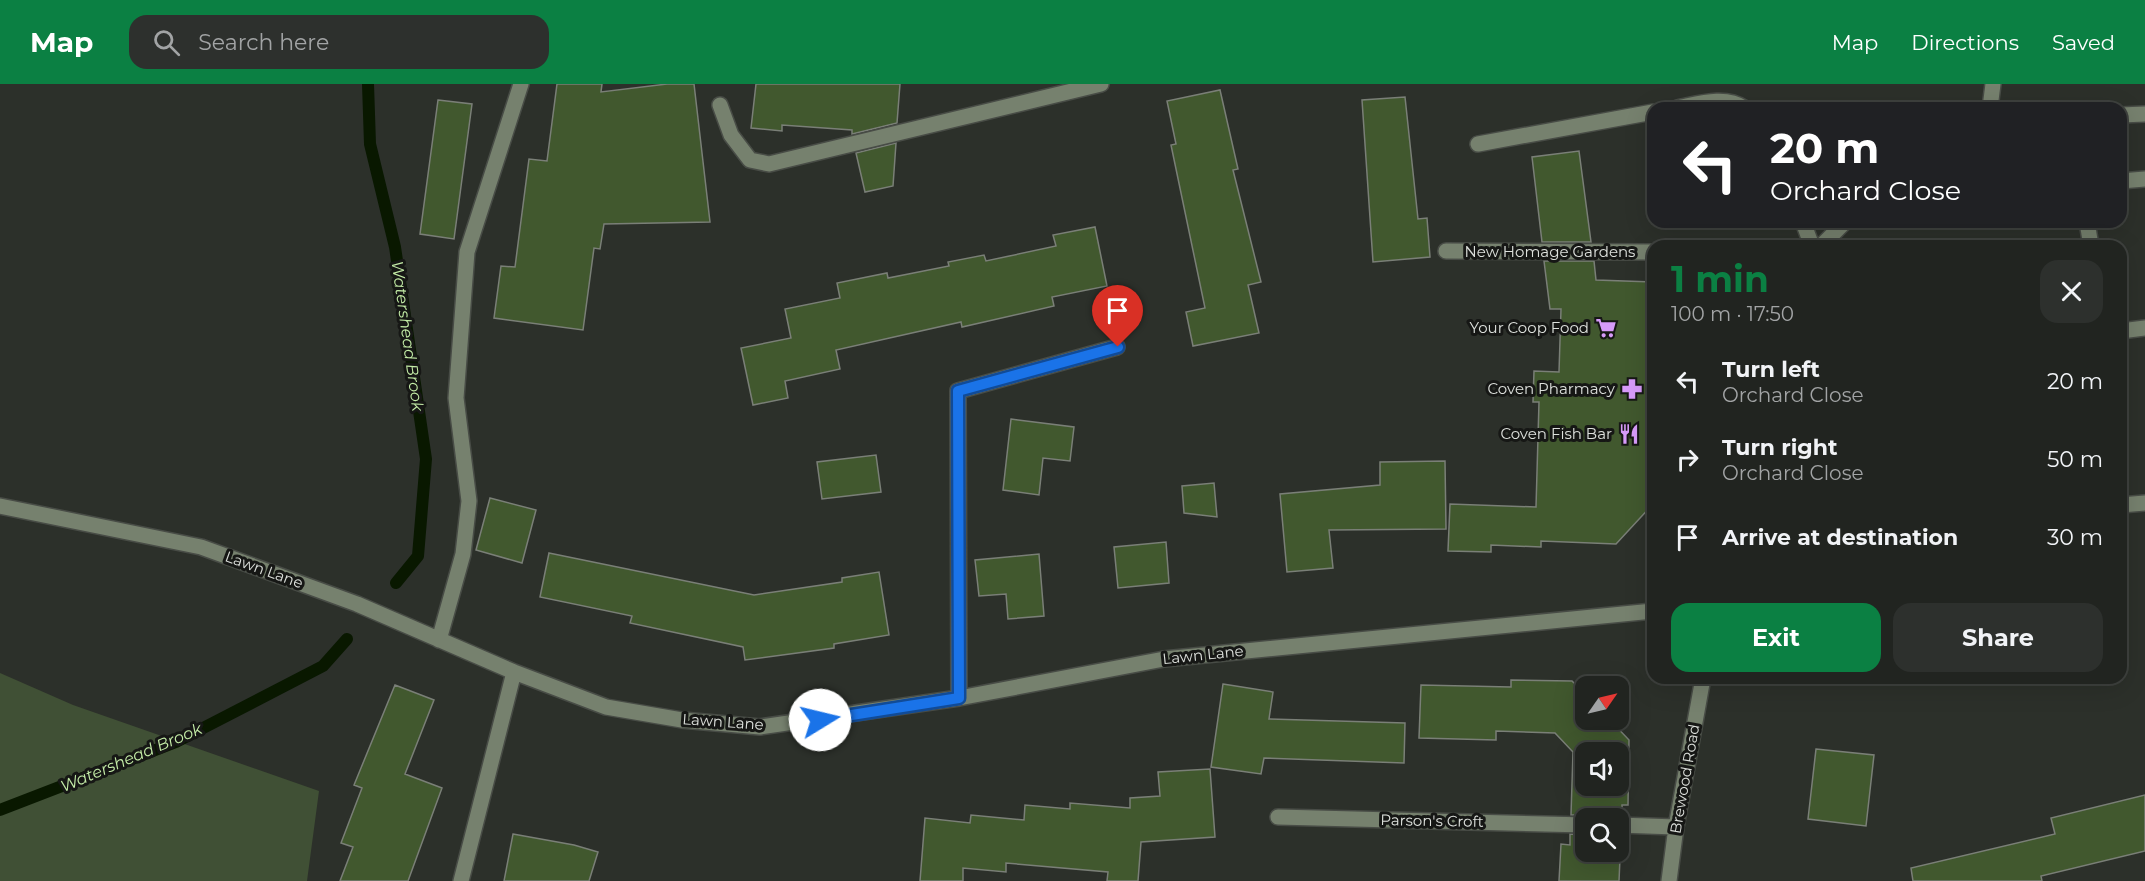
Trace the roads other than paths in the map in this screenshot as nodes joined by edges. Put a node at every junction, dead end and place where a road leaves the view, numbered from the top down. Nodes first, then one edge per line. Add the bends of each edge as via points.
1 (521, 84) edge
2 (1101, 84) edge
3 (1993, 84) edge
4 (1712, 102) edge
5 (1736, 102) edge
6 (1991, 102) edge
7 (720, 105) dead end
8 (1647, 113) edge
9 (2145, 114) edge
10 (2127, 115) edge
11 (1478, 144) dead end
12 (2145, 179) edge
13 (2127, 180) edge
14 (1839, 228) edge
15 (1827, 240) edge
16 (1446, 252) dead end
17 (1647, 252) edge
18 (2145, 328) edge
19 (2127, 330) edge
20 (1118, 347) dead end
21 (2145, 503) edge
22 (2127, 504) edge
23 (0, 506) edge
24 (1647, 613) edge
25 (439, 640) junction
26 (514, 672) junction
27 (1702, 684) edge
28 (959, 698) junction
29 (1278, 817) dead end
30 (1575, 825) edge
31 (1629, 825) edge
32 (1676, 827) junction
33 (461, 881) edge
34 (1669, 881) edge

1 - 25 street via 467,252 456,398 470,501 463,554
2 - 7 street via 769,164 750,160 731,135
3 - 6 street
4 - 5 street
8 - 11 street
9 - 10 street
12 - 13 street
14 - 15 street
16 - 17 street, New Homage Gardens
18 - 19 street
20 - 28 street via 958,391
21 - 22 street
23 - 25 street, Lawn Lane via 201,547 357,604
24 - 28 street, Lawn Lane via 1164,659
25 - 26 street, Lawn Lane
26 - 28 street, Lawn Lane via 606,707 682,720 760,727
26 - 33 street
27 - 32 street, Brewood Road
29 - 30 street, Parson's Croft
31 - 32 street
32 - 34 street, Brewood Road

